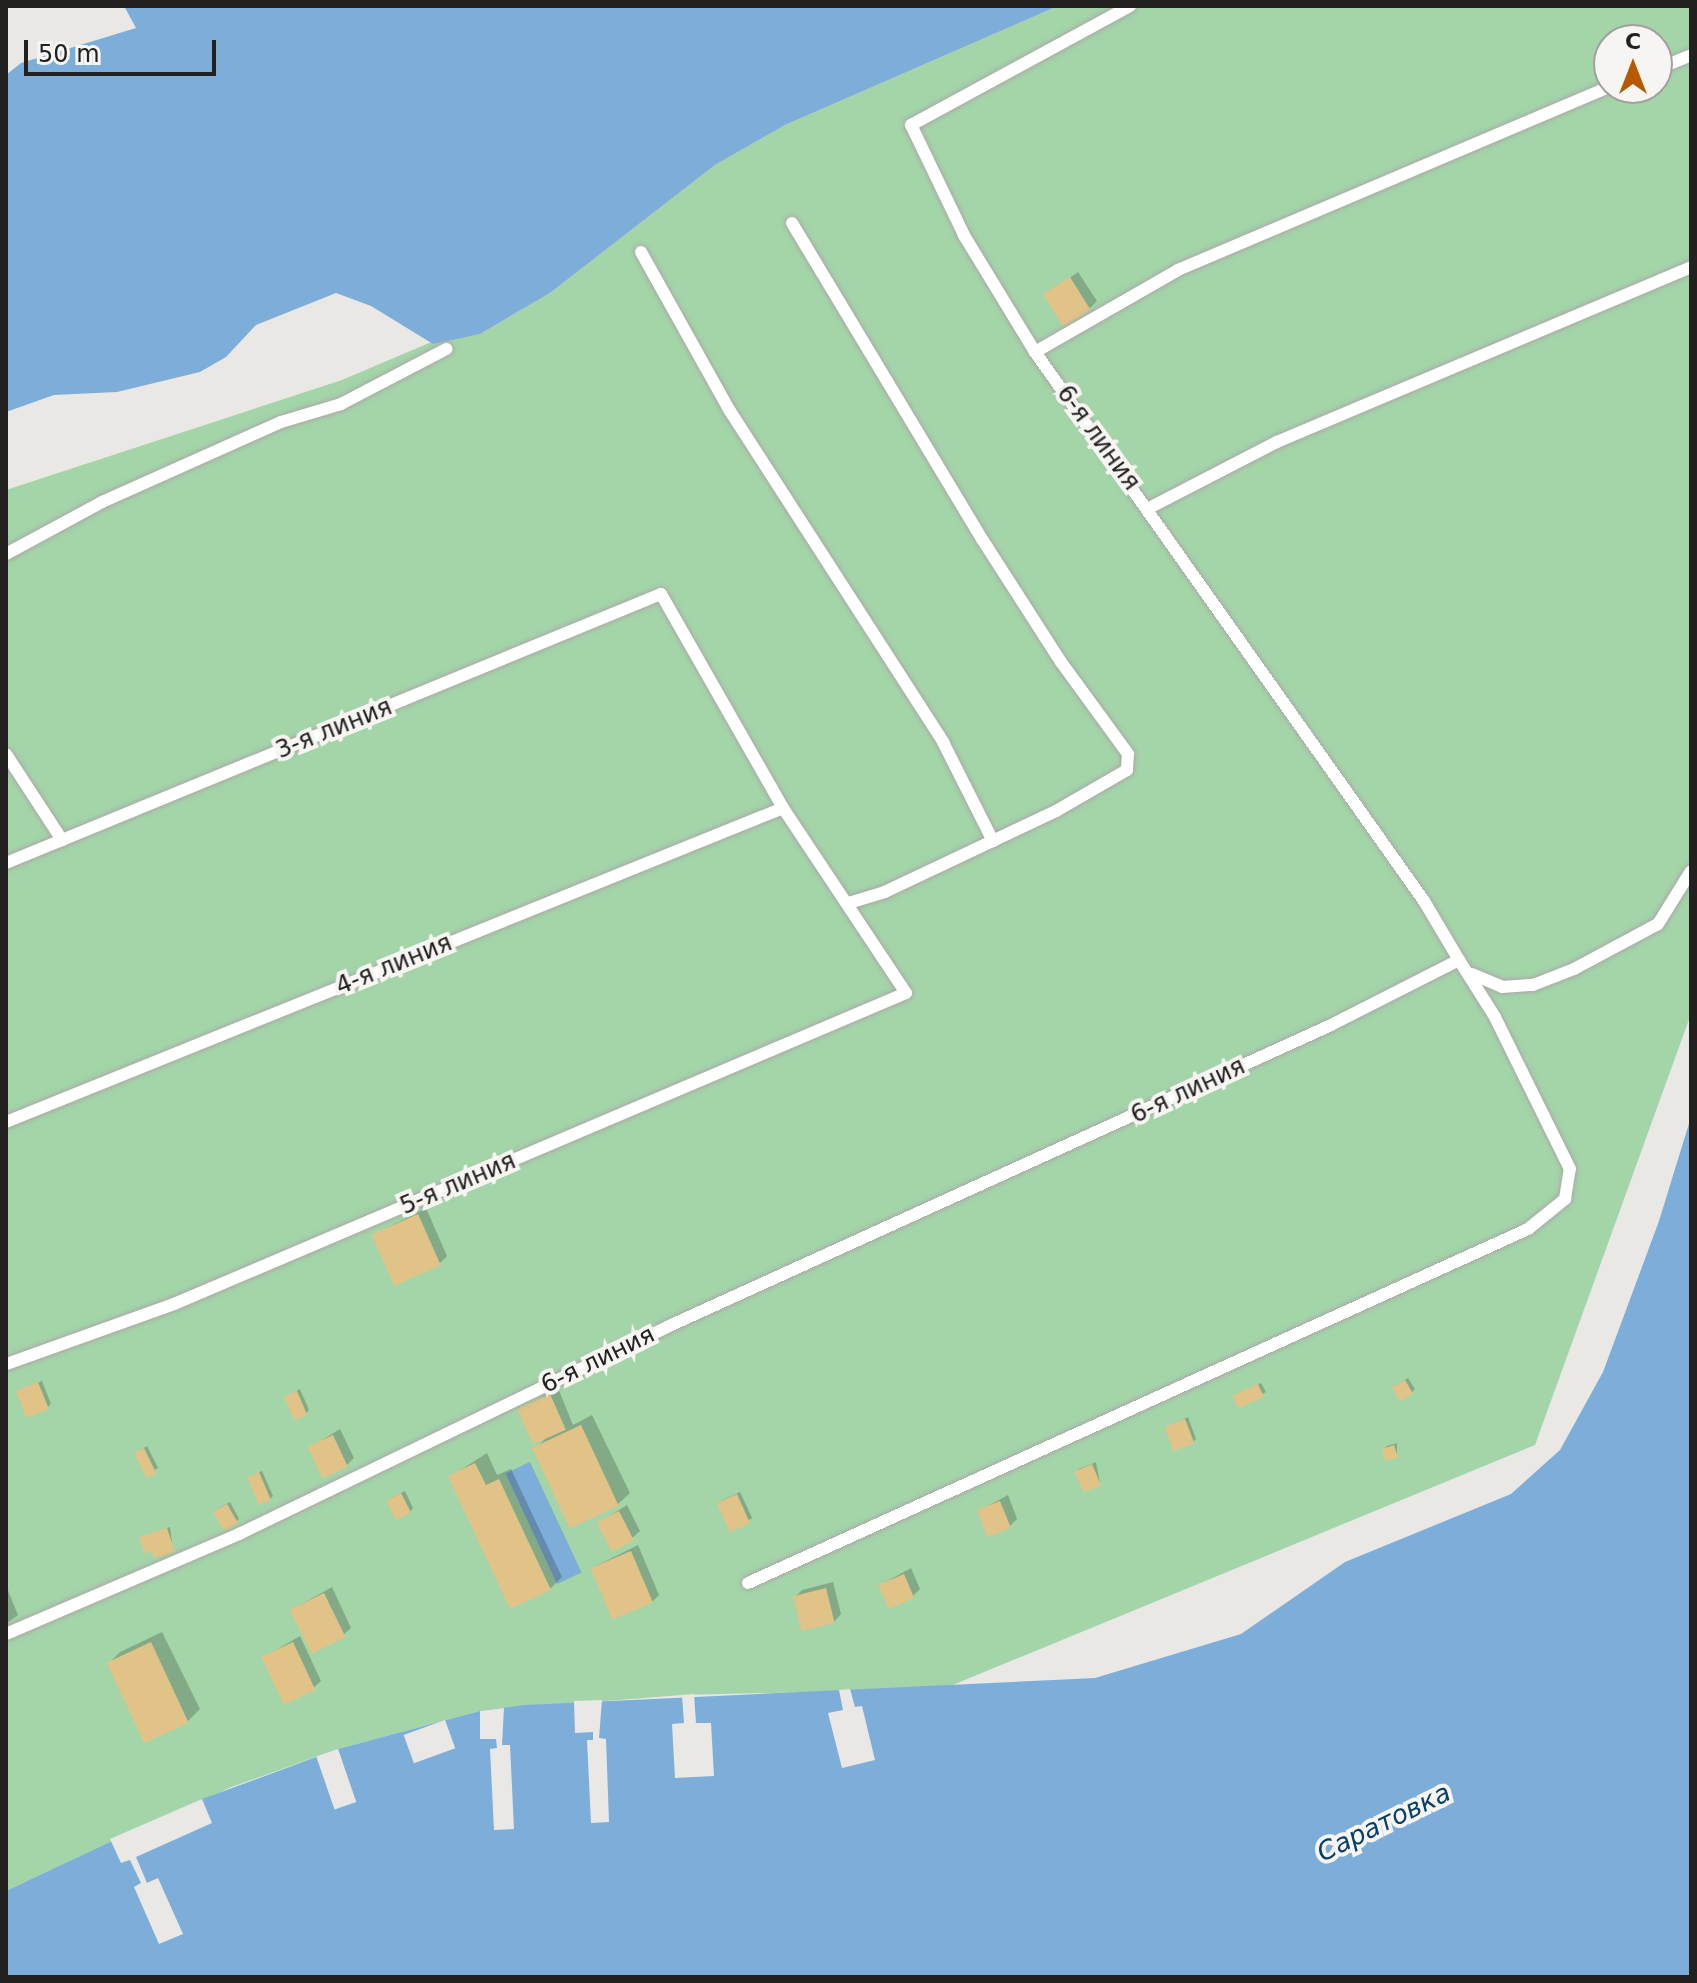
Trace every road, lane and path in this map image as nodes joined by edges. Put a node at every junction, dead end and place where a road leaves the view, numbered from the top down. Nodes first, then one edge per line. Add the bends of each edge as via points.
1 (1130, 6) edge
2 (1593, 94) edge
3 (792, 223) dead end
4 (641, 252) dead end
5 (1691, 267) edge
6 (446, 349) dead end
7 (1035, 352) junction
8 (1149, 508) junction
9 (6, 554) edge
10 (6, 754) edge
11 (783, 808) junction
12 (62, 840) junction
13 (993, 841) junction
14 (6, 863) edge
15 (1691, 871) edge
16 (849, 903) junction
17 (1459, 960) junction
18 (6, 1122) edge
19 (6, 1364) edge
20 (748, 1583) dead end
21 (6, 1634) edge

1 - 7 lane, 6-я линия via 911,125 964,235
2 - 7 lane via 1178,270
3 - 13 lane via 974,526 1061,662 1128,754 1127,770 1104,785
4 - 13 lane via 730,411 943,742
5 - 8 lane via 1277,442
6 - 9 lane via 341,404 281,422 102,502
7 - 8 lane, 6-я линия
8 - 17 lane, 6-я линия via 1424,901
10 - 12 lane
11 - 12 lane, 3-я линия via 661,594
11 - 16 lane
11 - 18 lane, 4-я линия
12 - 14 lane, 3-я линия
13 - 16 lane via 885,892
15 - 17 lane via 1658,924 1533,985 1502,987 1479,981
16 - 19 lane, 5-я линия via 906,993 174,1304
17 - 20 lane via 1495,1017 1570,1169 1565,1199 1528,1229
17 - 21 lane, 6-я линия via 1329,1026 669,1326 239,1534

